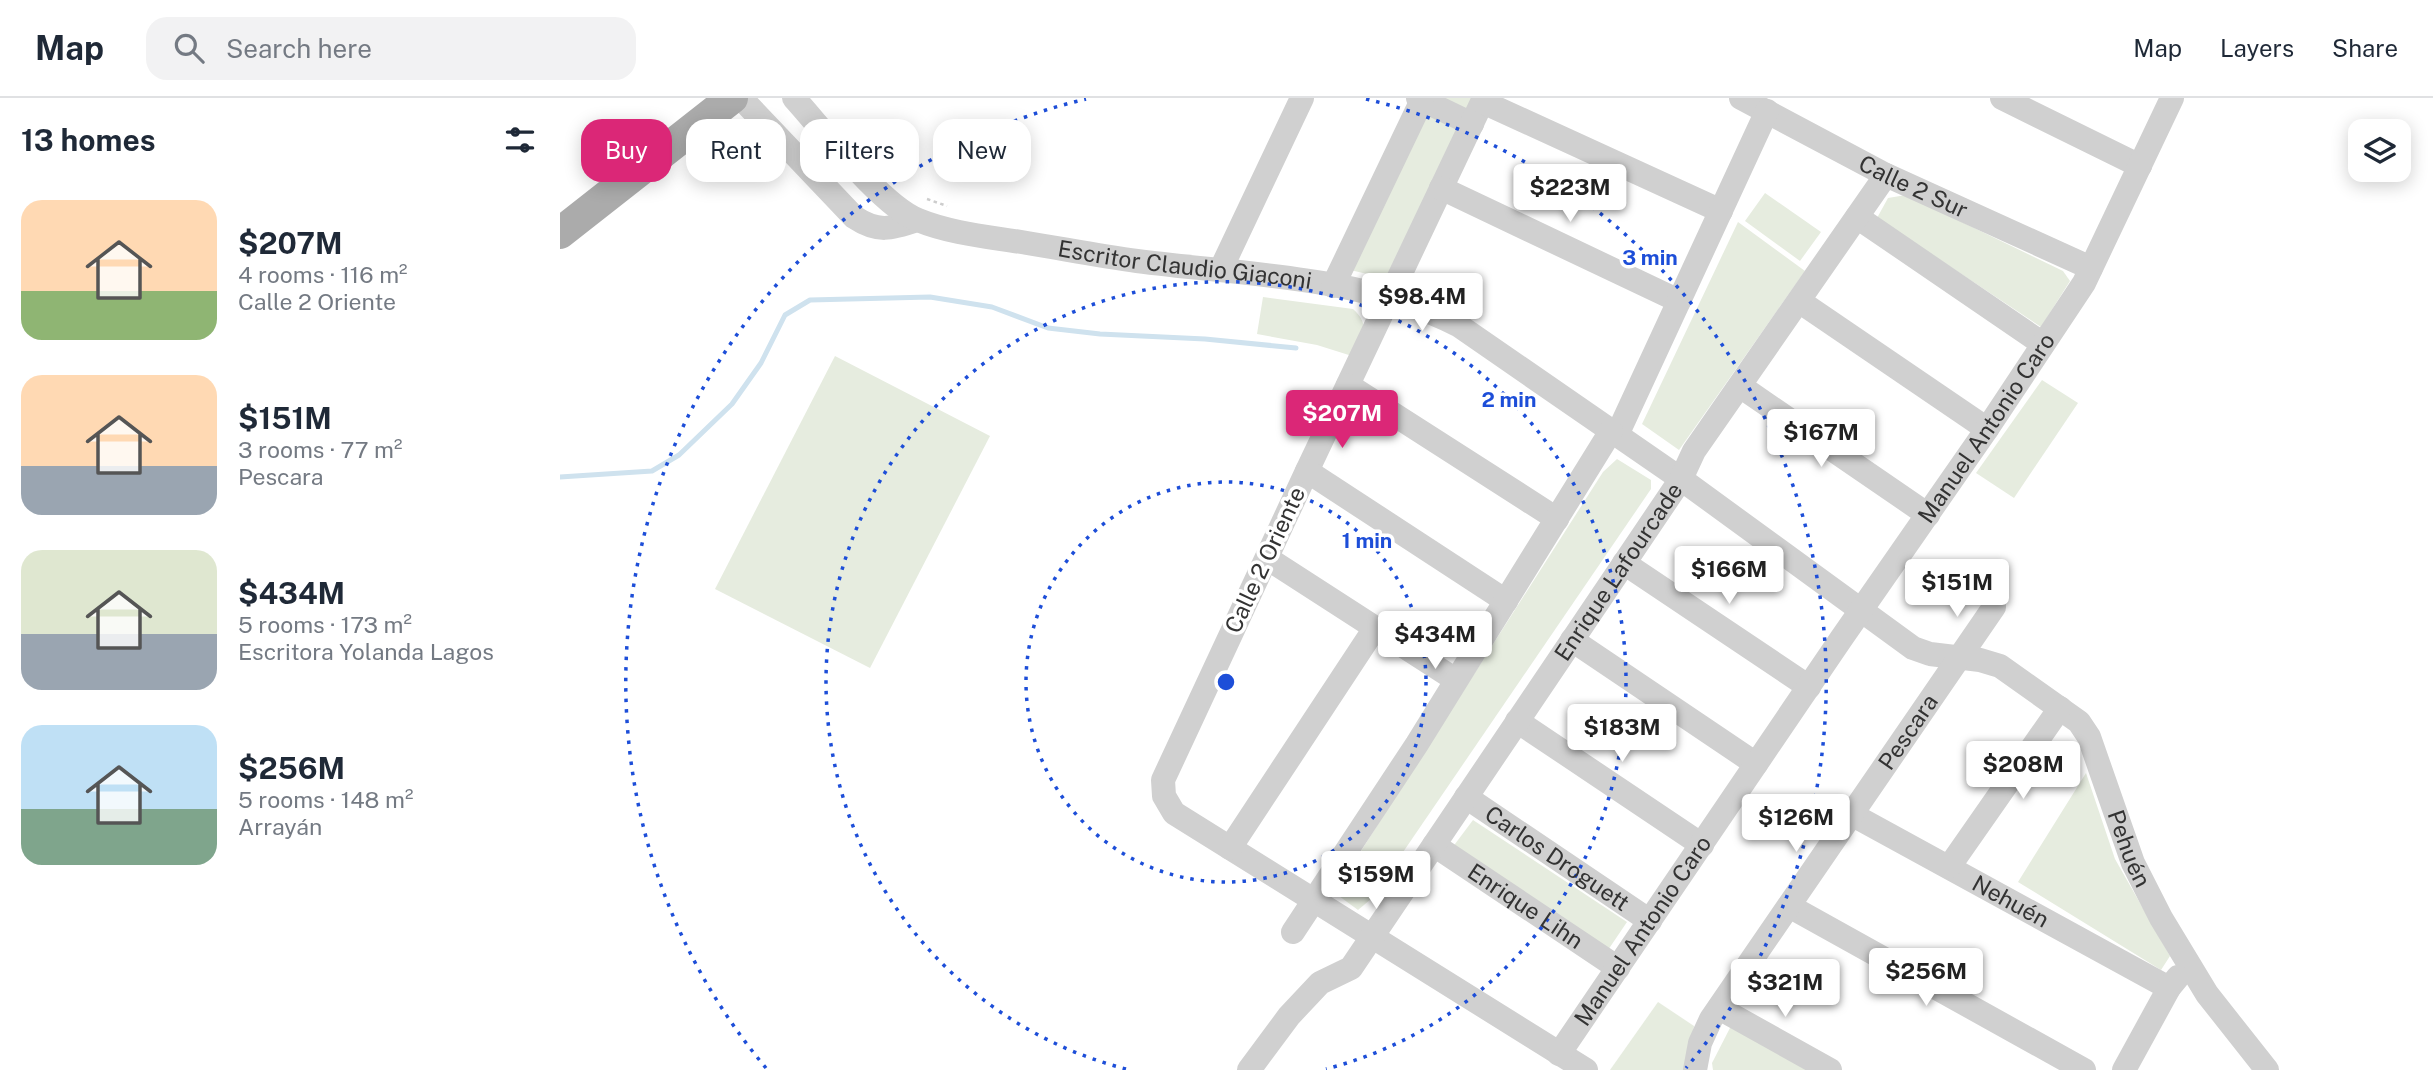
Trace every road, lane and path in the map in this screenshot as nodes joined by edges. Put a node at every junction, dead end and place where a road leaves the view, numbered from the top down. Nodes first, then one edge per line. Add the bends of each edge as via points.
1 (732, 98) edge
2 (741, 98) edge
3 (794, 98) edge
4 (1302, 98) edge
5 (1741, 98) edge
6 (2002, 98) edge
7 (2172, 98) edge
8 (1420, 99) edge
9 (1480, 108) edge
10 (1767, 111) junction
11 (2140, 166) junction
12 (1886, 175) junction
13 (1441, 188) junction
14 (917, 208) junction
15 (954, 209) dead end
16 (1721, 211) junction
17 (1857, 217) junction
18 (560, 233) edge
19 (2091, 268) junction
20 (1221, 270) junction
21 (1334, 286) junction
22 (1389, 298) junction
23 (1679, 301) junction
24 (1799, 301) junction
25 (2043, 344) junction
26 (1348, 385) junction
27 (1740, 386) junction
28 (1987, 429) junction
29 (1614, 433) junction
30 (1307, 471) junction
31 (1681, 479) junction
32 (1928, 515) junction
33 (1557, 519) junction
34 (1267, 558) junction
35 (1624, 563) junction
36 (1506, 601) junction
37 (1994, 607) dead end
38 (1861, 609) junction
39 (1375, 628) junction
40 (1572, 640) junction
41 (1958, 658) junction
42 (1456, 680) junction
43 (1809, 687) junction
44 (2060, 708) junction
45 (1517, 721) junction
46 (1756, 764) junction
47 (1466, 797) junction
48 (1852, 814) junction
49 (1434, 845) junction
50 (1702, 845) junction
51 (1230, 848) junction
52 (1949, 867) junction
53 (1314, 900) junction
54 (1789, 906) junction
55 (1650, 921) junction
56 (1293, 932) dead end
57 (1372, 936) junction
58 (2189, 967) junction
59 (1618, 968) junction
60 (2169, 988) junction
61 (1719, 1008) junction
62 (1559, 1054) junction
63 (1249, 1070) edge
64 (1586, 1070) edge
65 (1695, 1070) edge
66 (1830, 1070) edge
67 (2084, 1070) edge
68 (2124, 1070) edge
69 (2267, 1070) edge

1 - 18 main road
2 - 14 street, Escritor Claudio Giaconi via 861,222 883,229
3 - 14 street, Escritor Claudio Giaconi via 890,203
4 - 20 street
5 - 10 street, Calle 2 Sur
6 - 11 street
7 - 11 street, Manuel Antonio Caro
8 - 9 street
8 - 21 street
9 - 13 street, Calle 2 Oriente
9 - 16 street
10 - 12 street, Calle 2 Sur
10 - 16 street
11 - 19 street, Manuel Antonio Caro
12 - 17 street, Enrique Lafourcade
12 - 19 street, Calle 2 Sur
13 - 22 street, Calle 2 Oriente
13 - 23 street
14 - 15 path
14 - 20 street, Escritor Claudio Giaconi via 971,234
16 - 23 street
17 - 24 street, Enrique Lafourcade
17 - 25 street
19 - 25 street, Manuel Antonio Caro
20 - 21 street, Escritor Claudio Giaconi
21 - 22 street, Escritor Claudio Giaconi
22 - 26 street, Calle 2 Oriente
22 - 29 street, Escritor Claudio Giaconi via 1458,325
23 - 29 street
24 - 27 street, Enrique Lafourcade
24 - 28 street
25 - 28 street, Manuel Antonio Caro
26 - 30 street, Calle 2 Oriente
26 - 33 street
27 - 31 street, Enrique Lafourcade
27 - 32 street
28 - 32 street, Manuel Antonio Caro
29 - 31 street, Escritor Claudio Giaconi
29 - 33 street
30 - 34 street, Calle 2 Oriente
30 - 36 street
31 - 35 street, Enrique Lafourcade
31 - 38 street, Escritor Claudio Giaconi
32 - 38 street, Manuel Antonio Caro
33 - 36 street
34 - 39 street
34 - 51 street, Calle 2 Oriente via 1163,780 1164,796 1174,813
35 - 40 street, Enrique Lafourcade
35 - 43 street
36 - 42 street
37 - 41 street, Pescara
38 - 41 street, Pehuén via 1913,648
38 - 43 street, Manuel Antonio Caro
39 - 42 street
39 - 51 street
40 - 45 street, Enrique Lafourcade
40 - 46 street
41 - 44 street, Pehuén via 2000,666
41 - 48 street, Pescara
42 - 53 street
43 - 46 street, Manuel Antonio Caro
44 - 52 street
44 - 58 street, Pehuén via 2079,722 2089,737 2133,863
45 - 47 street, Enrique Lafourcade
45 - 50 street
46 - 50 street, Manuel Antonio Caro
47 - 49 street, Enrique Lafourcade
47 - 55 street, Carlos Droguett
48 - 52 street, Nehuén
48 - 54 street, Pescara
49 - 57 street, Enrique Lafourcade
49 - 59 street, Enrique Lihn
50 - 55 street, Manuel Antonio Caro
51 - 53 street
52 - 60 street, Nehuén
53 - 56 street
53 - 57 street
54 - 61 street, Pescara
54 - 67 street
55 - 59 street, Manuel Antonio Caro
57 - 62 street
57 - 63 street, Enrique Lafourcade via 1351,968 1320,983 1289,1016
58 - 60 street
58 - 69 street, Pehuén
59 - 62 street, Manuel Antonio Caro
60 - 68 street
61 - 65 street, Pescara via 1704,1031
61 - 66 street
62 - 64 street

